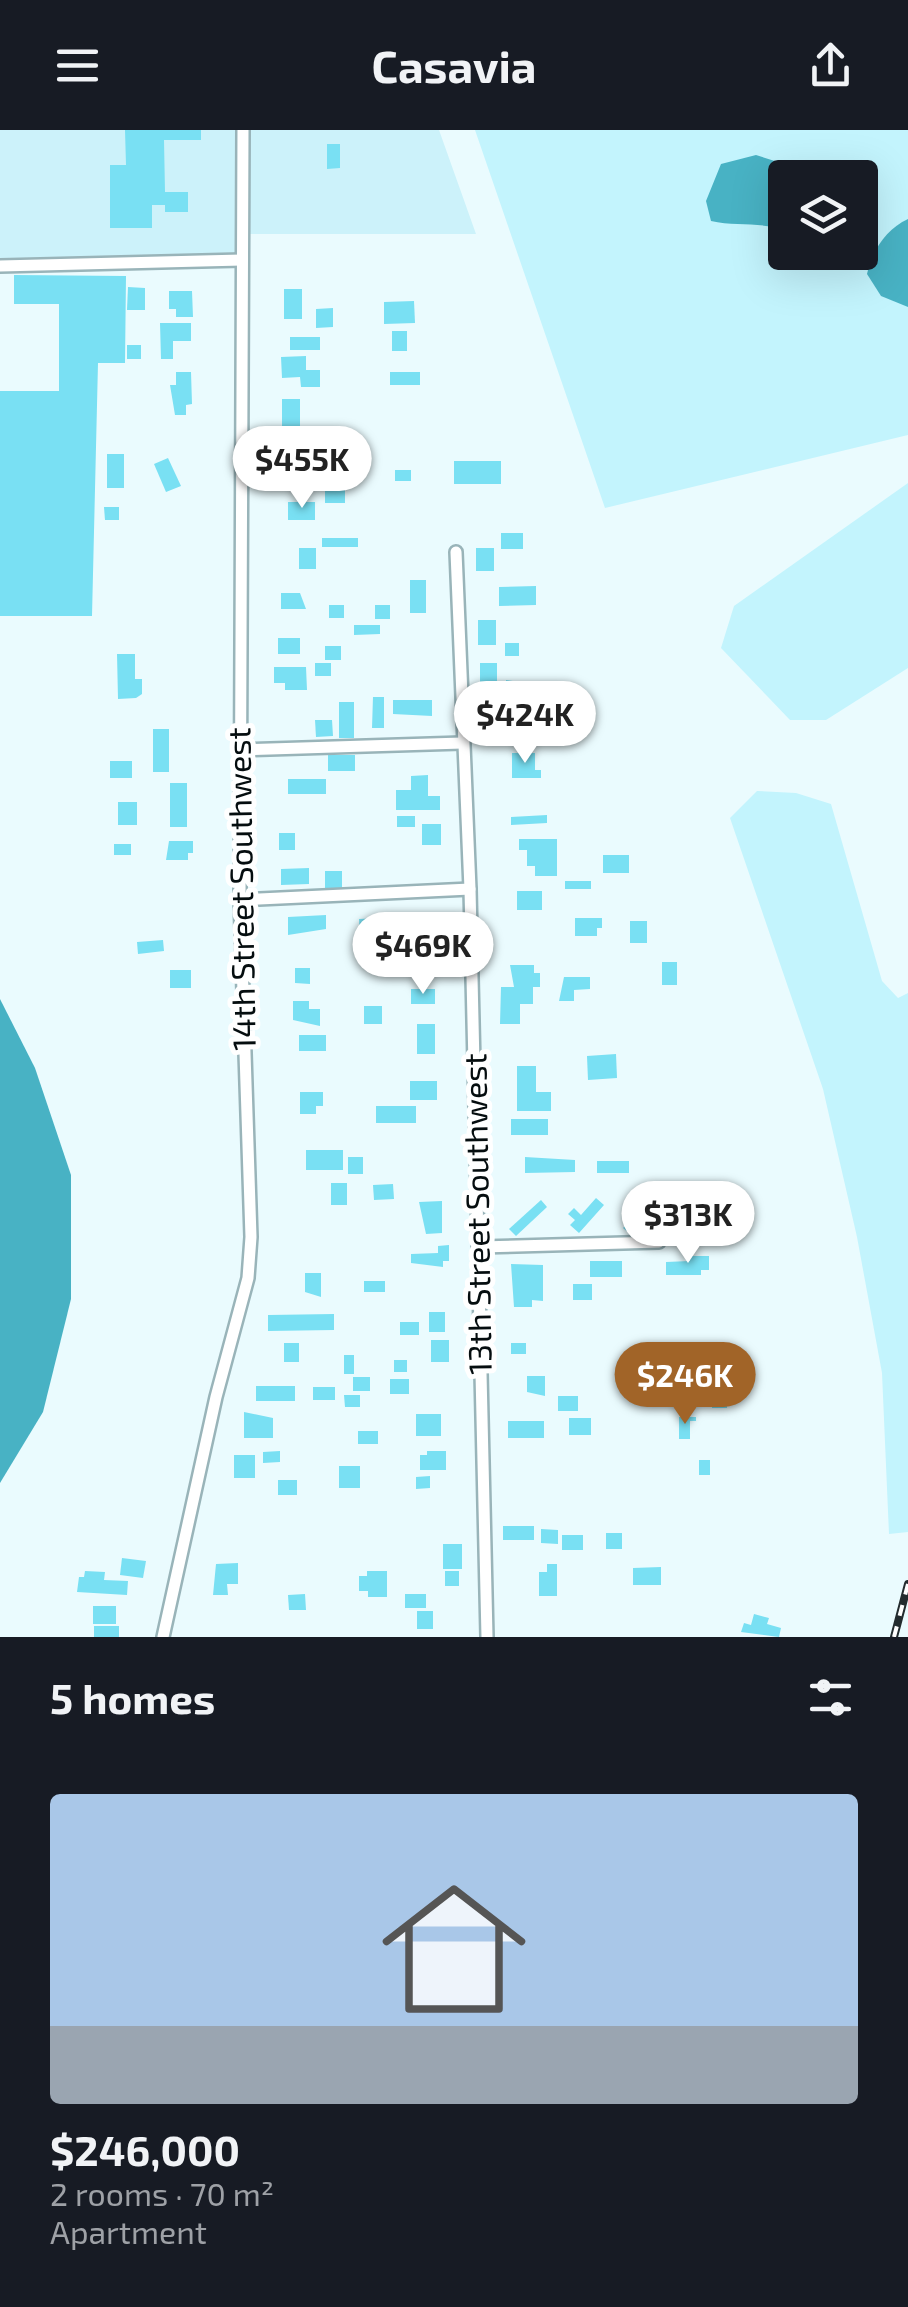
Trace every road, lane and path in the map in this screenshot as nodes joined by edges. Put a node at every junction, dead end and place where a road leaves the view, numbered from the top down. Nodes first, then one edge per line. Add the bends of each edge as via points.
1 (243, 130) edge
2 (242, 260) junction
3 (0, 266) edge
4 (456, 552) dead end
5 (462, 743) junction
6 (241, 750) junction
7 (470, 890) junction
8 (240, 900) junction
9 (659, 1242) dead end
10 (479, 1247) junction
11 (163, 1637) edge
12 (487, 1637) edge

1 - 2 street, 14th Street Southwest
2 - 3 street
2 - 6 street, 14th Street Southwest
4 - 5 street, 13th Street Southwest
5 - 6 street
5 - 7 street, 13th Street Southwest
6 - 8 street, 14th Street Southwest
7 - 8 street
7 - 10 street, 13th Street Southwest
8 - 11 street, 14th Street Southwest via 248,1278
9 - 10 street
10 - 12 street, 13th Street Southwest

